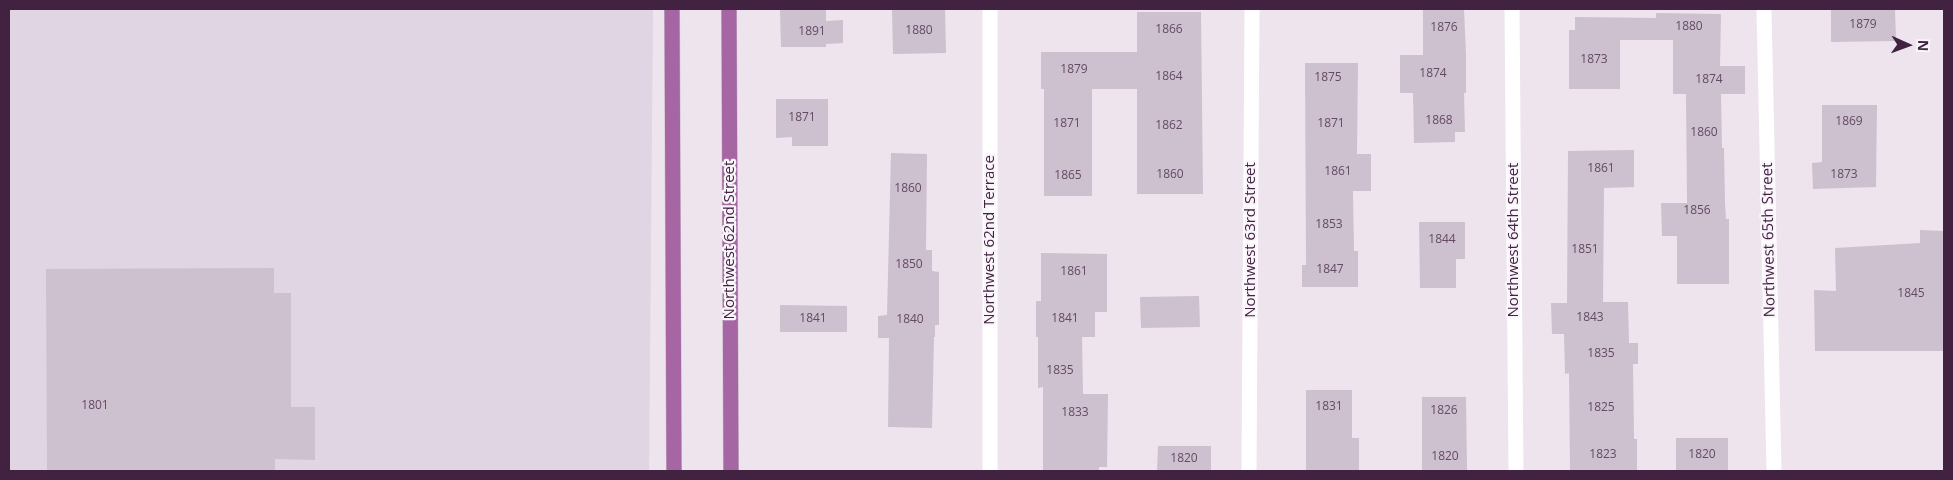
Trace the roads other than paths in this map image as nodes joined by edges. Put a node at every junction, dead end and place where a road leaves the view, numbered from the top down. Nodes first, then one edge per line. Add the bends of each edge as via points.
1 (672, 9) edge
2 (729, 9) edge
3 (990, 9) edge
4 (1252, 9) edge
5 (1512, 9) edge
6 (1764, 9) edge
7 (674, 471) edge
8 (731, 471) edge
9 (990, 471) edge
10 (1249, 471) edge
11 (1516, 471) edge
12 (1774, 471) edge

1 - 7 main road
2 - 8 main road, Northwest 62nd Street
3 - 9 street, Northwest 62nd Terrace
4 - 10 street, Northwest 63rd Street
5 - 11 street, Northwest 64th Street
6 - 12 street, Northwest 65th Street

